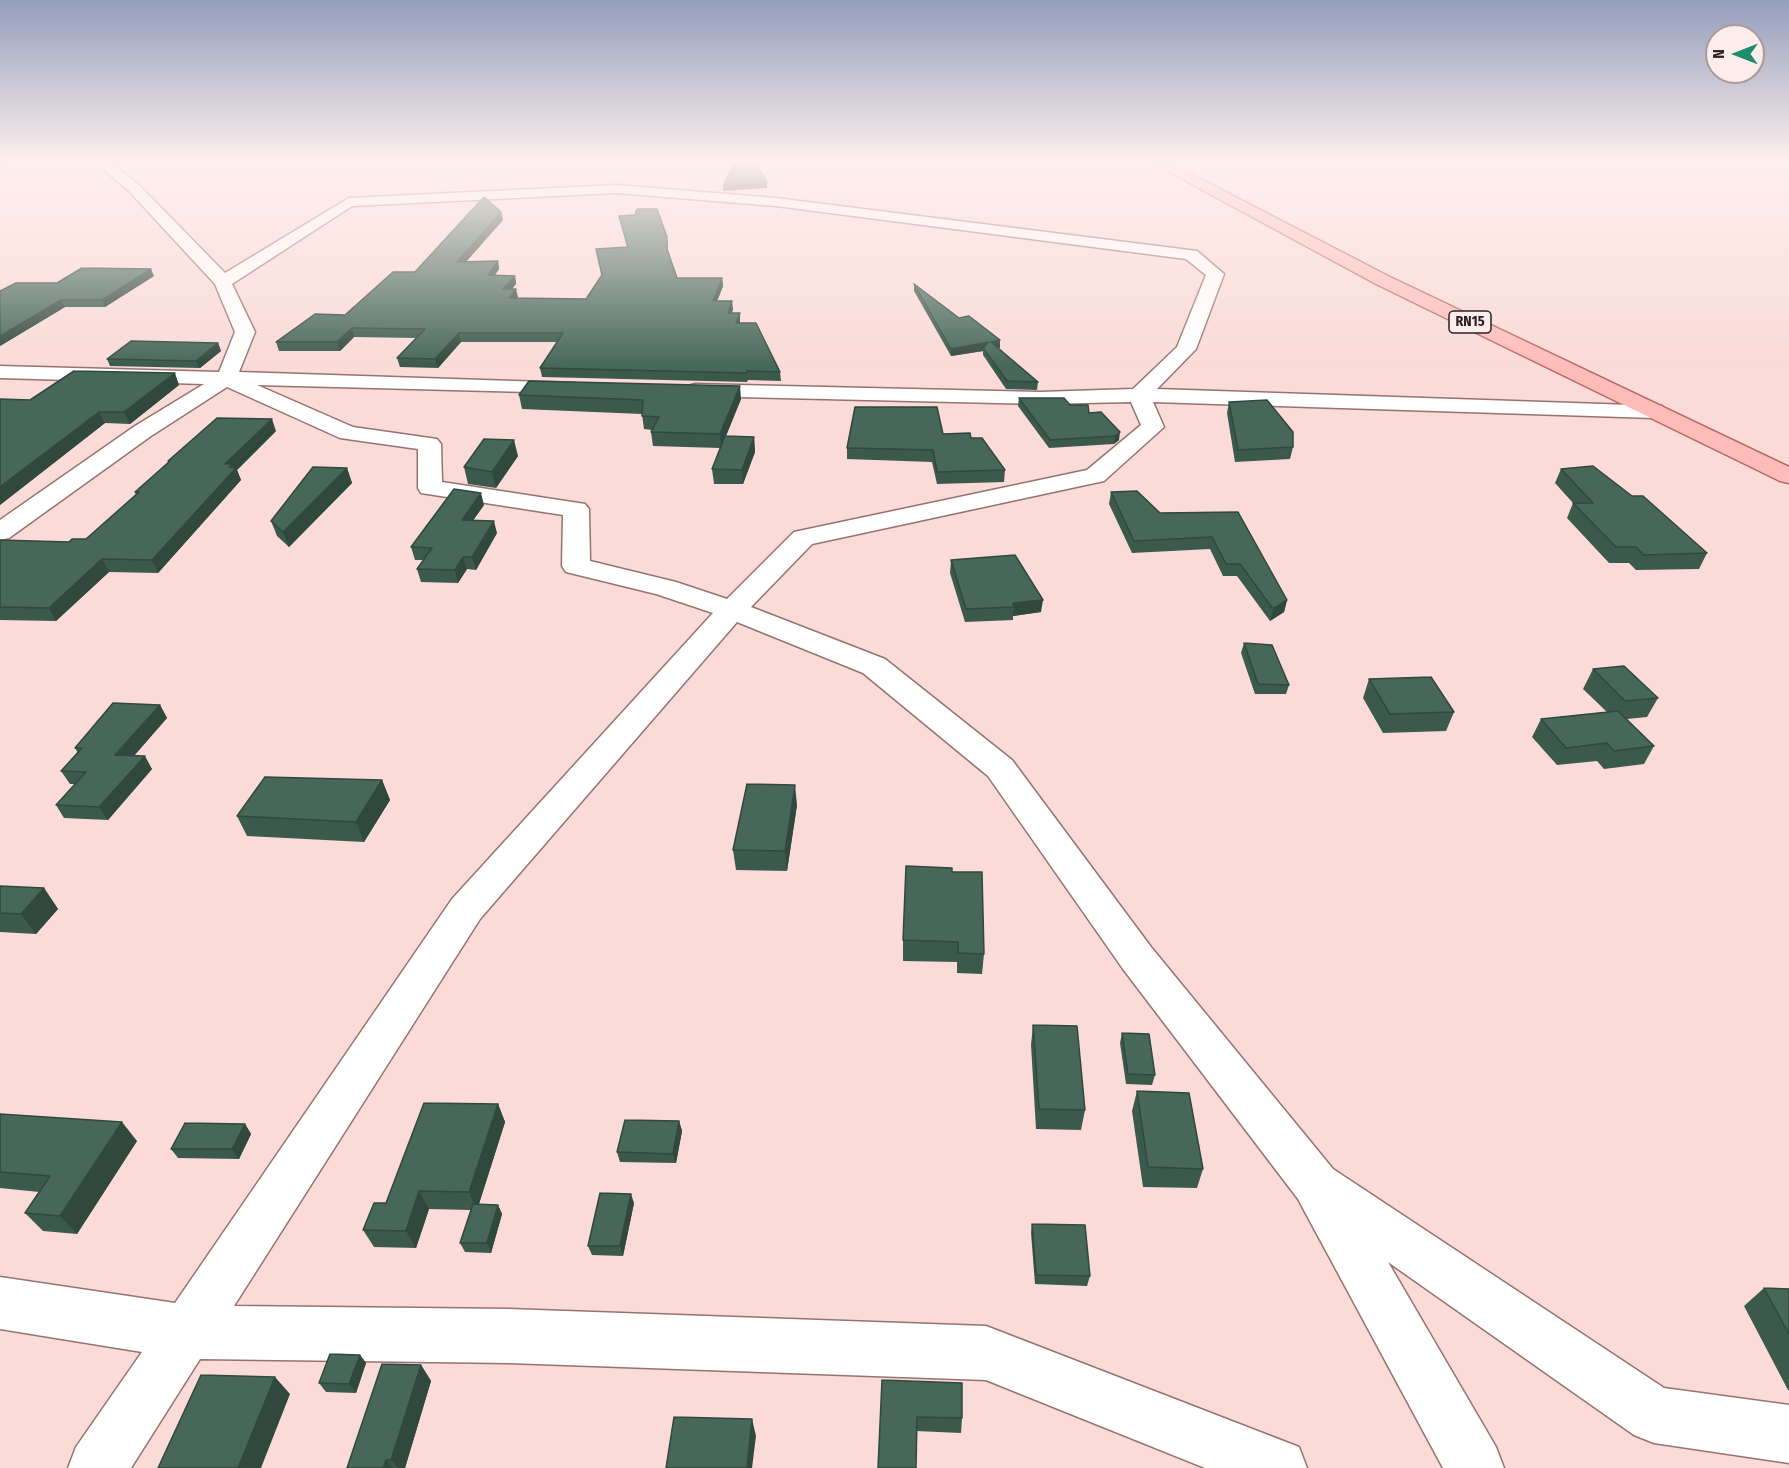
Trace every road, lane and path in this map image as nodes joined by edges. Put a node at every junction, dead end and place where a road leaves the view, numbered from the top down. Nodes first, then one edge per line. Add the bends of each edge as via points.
1 (173, 230) edge
2 (306, 230) edge
3 (991, 230) edge
4 (1285, 230) edge
5 (223, 282) junction
6 (0, 372) edge
7 (226, 379) junction
8 (594, 388) edge
9 (677, 390) edge
10 (1139, 395) junction
11 (1654, 411) junction
12 (1789, 476) edge
13 (0, 532) edge
14 (732, 610) junction
15 (1315, 1183) junction
16 (0, 1303) edge
17 (187, 1332) junction
18 (1789, 1434) edge
19 (97, 1468) edge
20 (1278, 1468) edge
21 (1475, 1468) edge

1 - 5 street
2 - 5 street
3 - 10 street via 1191,255 1215,274 1186,350
4 - 11 main road, RN15
5 - 7 street via 245,332
6 - 7 street
7 - 8 street
7 - 13 street via 143,431
7 - 14 street via 348,433 429,444 430,488 576,509 576,566 666,588
9 - 10 street via 1040,398
10 - 11 street
10 - 14 street via 1153,427 1095,476 803,538
11 - 12 main road, RN15
14 - 15 street via 874,666 1000,768 1137,958
14 - 17 street via 466,909
15 - 18 street via 1654,1415
15 - 21 street
16 - 17 street
17 - 19 street
17 - 20 street via 509,1336 986,1353

